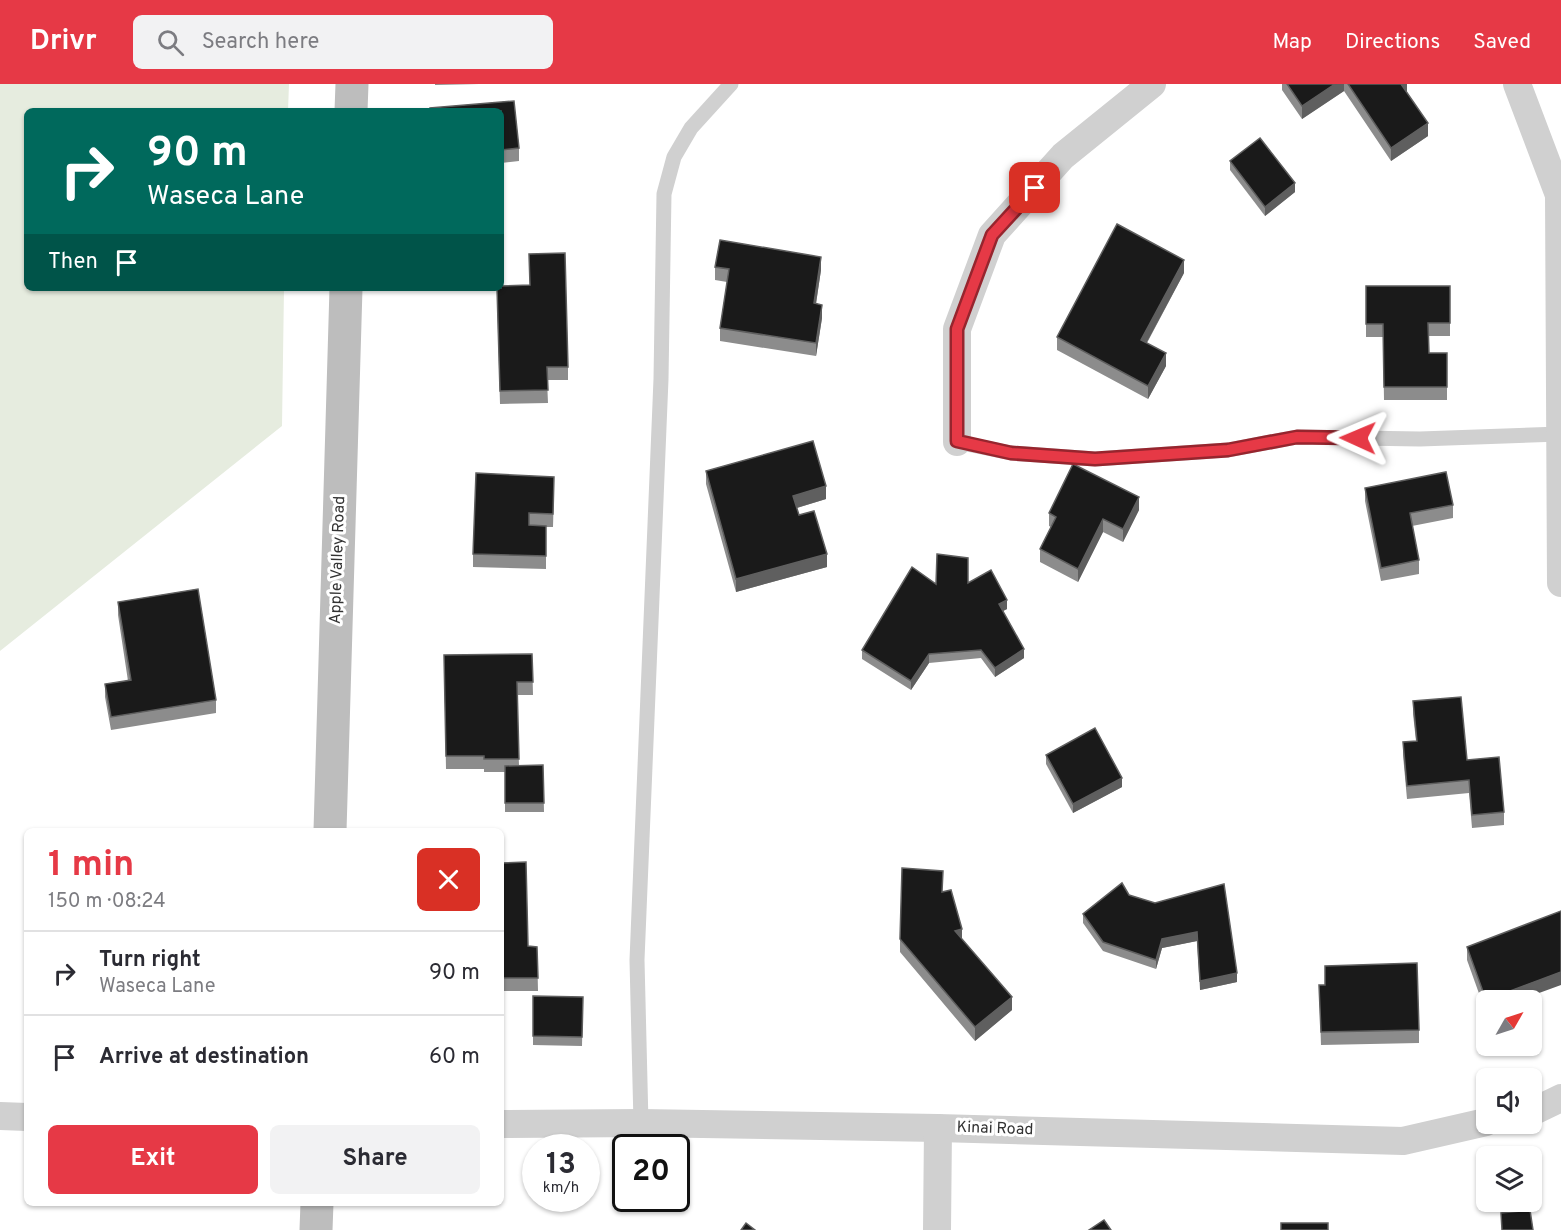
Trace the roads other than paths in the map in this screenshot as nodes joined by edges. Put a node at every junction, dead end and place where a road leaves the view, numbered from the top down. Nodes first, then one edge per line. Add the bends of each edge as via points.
1 (352, 84) edge
2 (731, 84) edge
3 (1152, 84) edge
4 (1517, 84) edge
5 (351, 108) edge
6 (1560, 195) edge
7 (346, 291) edge
8 (1560, 434) edge
9 (957, 441) joint
10 (1561, 583) edge
11 (330, 828) edge
12 (1561, 1098) edge
13 (1542, 1107) edge
14 (0, 1116) edge
15 (24, 1117) edge
16 (641, 1123) junction
17 (504, 1124) edge
18 (1476, 1124) edge
19 (938, 1128) junction
20 (317, 1206) edge
21 (316, 1230) edge
22 (937, 1230) edge

1 - 5 main road
2 - 16 lane via 691,128 674,157 664,194 661,379 637,960
3 - 9 street via 1063,156 992,235 957,329
4 - 6 street
6 - 8 street
7 - 11 main road, Apple Valley Road
8 - 9 lane via 1420,439 1297,437 1228,450 1095,459 1011,453
8 - 10 street
12 - 13 street
14 - 15 street
16 - 17 street, Kinai Road
16 - 19 street, Kinai Road
18 - 19 street, Kinai Road via 1403,1141
19 - 22 street
20 - 21 main road

